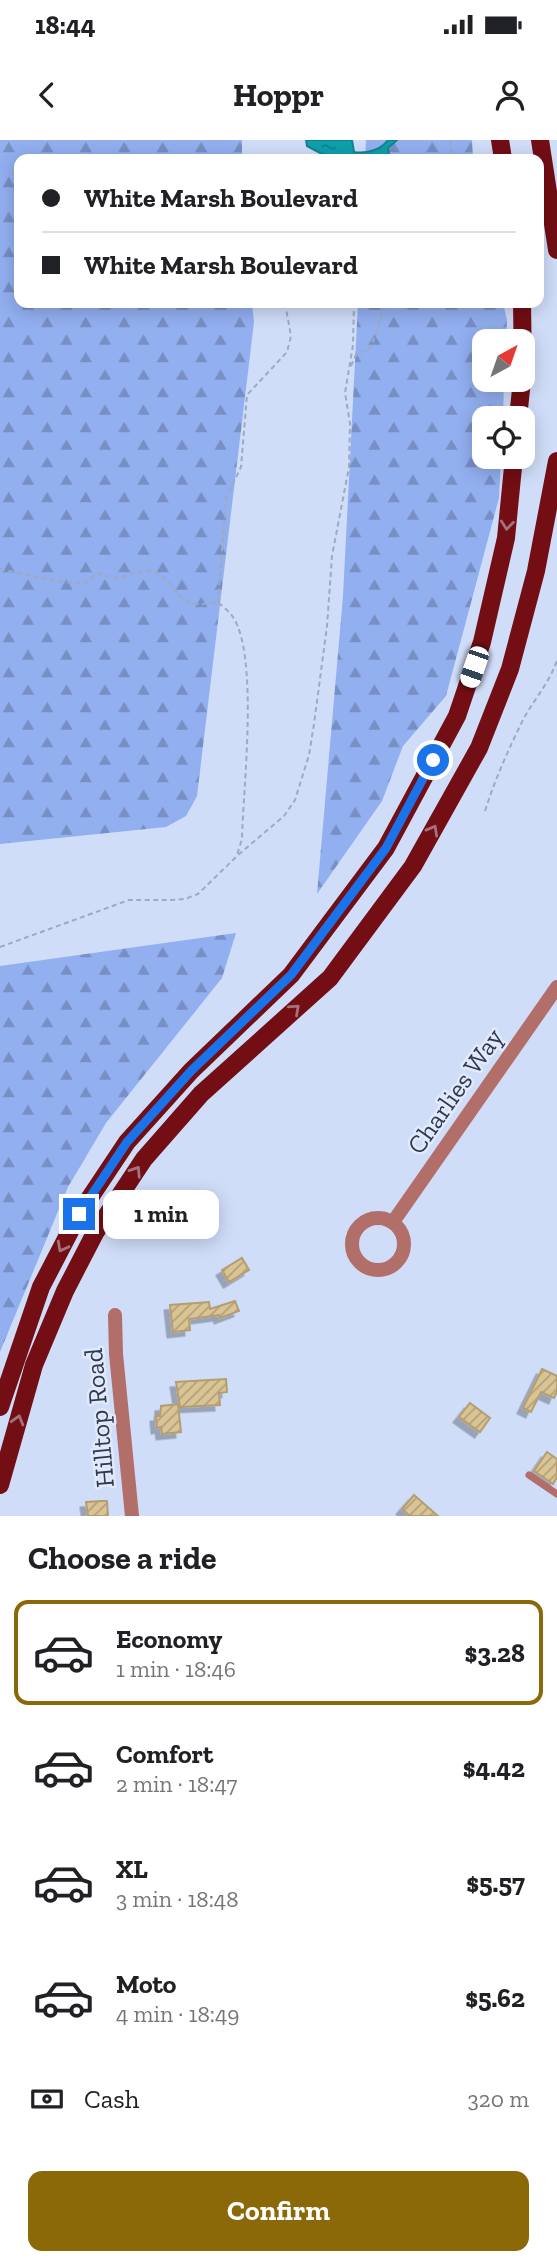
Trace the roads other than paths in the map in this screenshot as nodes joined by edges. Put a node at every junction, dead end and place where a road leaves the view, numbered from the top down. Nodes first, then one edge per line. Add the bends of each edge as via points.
1 (544, 166) edge
2 (557, 250) edge
3 (522, 308) edge
4 (522, 329) edge
5 (557, 461) edge
6 (513, 469) edge
7 (557, 988) edge
8 (393, 1223) dead end
9 (115, 1315) dead end
10 (0, 1407) edge
11 (529, 1475) dead end
12 (0, 1485) edge
13 (557, 1494) edge
14 (132, 1516) edge

1 - 2 main road
3 - 4 main road
12 -> 5 main road via 34,1365 95,1233 144,1159 201,1094 330,978 413,866 479,748 510,669 536,572
6 -> 10 main road via 506,538 482,642 457,716 386,848 291,975 191,1071 127,1142 79,1214 41,1287
7 - 8 street, Charlies Way
9 - 14 street, Hilltop Road
11 - 13 lane

